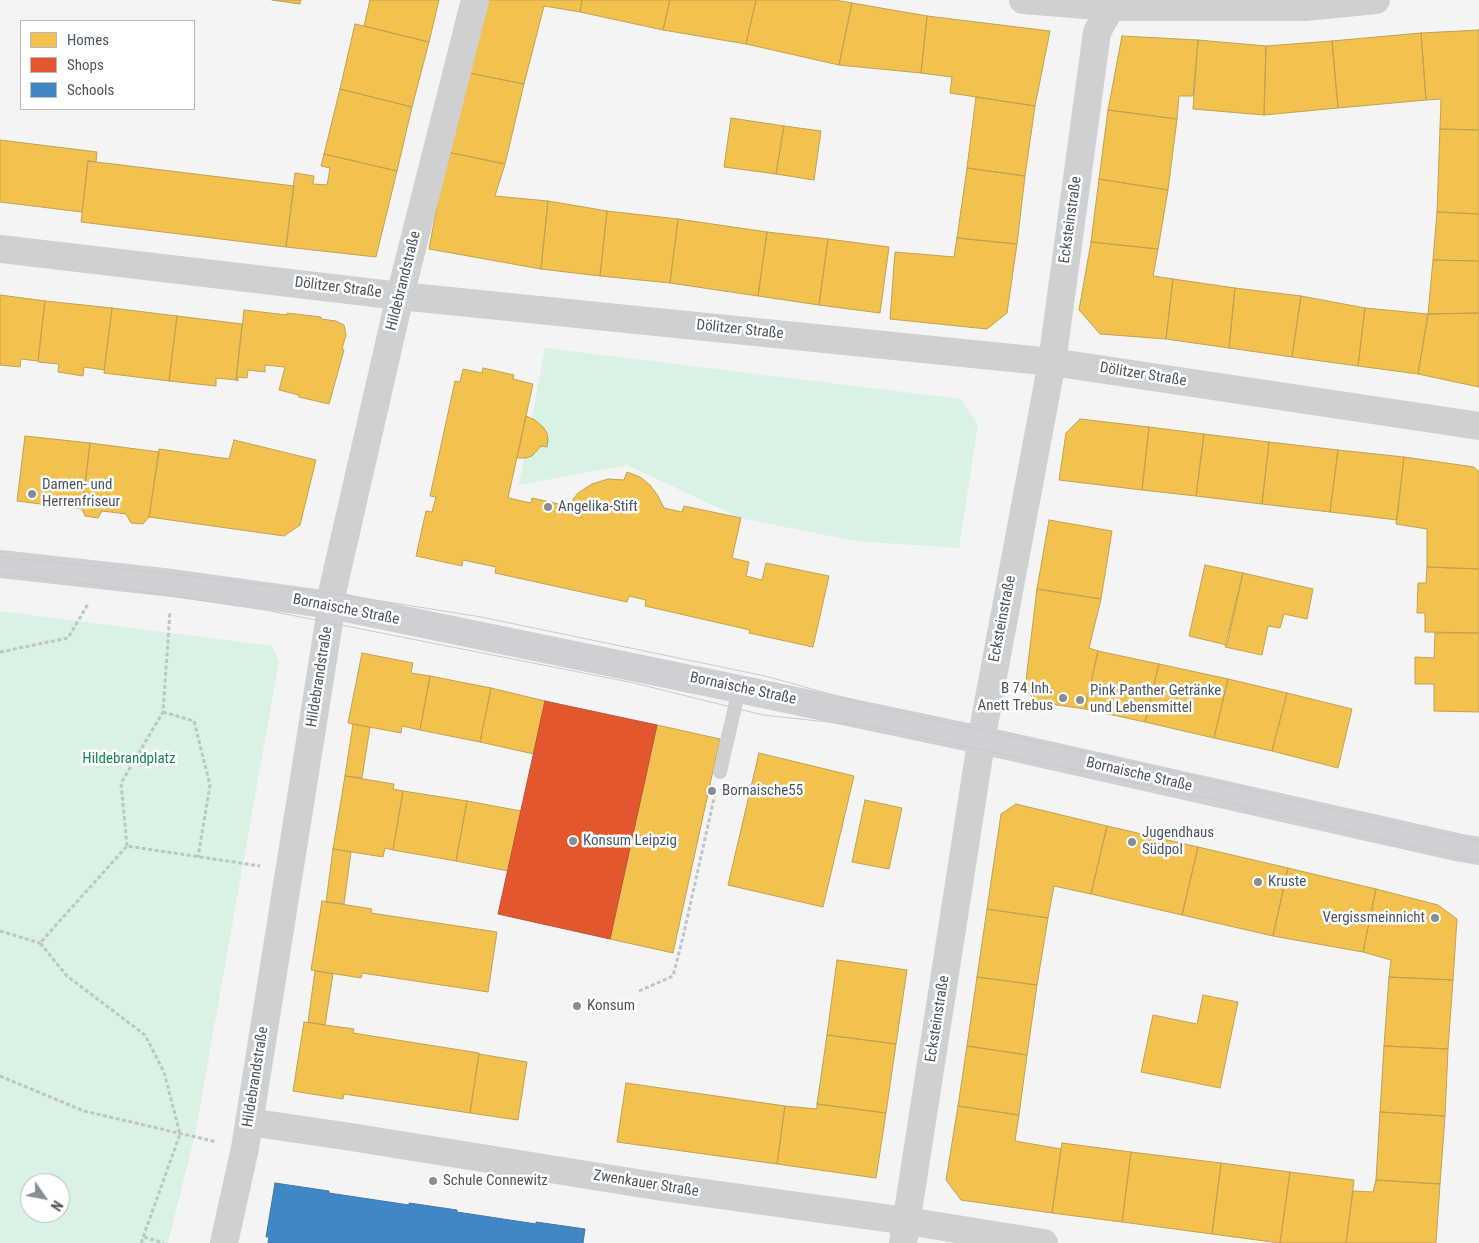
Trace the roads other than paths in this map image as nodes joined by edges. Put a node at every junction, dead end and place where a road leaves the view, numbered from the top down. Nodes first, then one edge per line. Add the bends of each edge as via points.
1 (475, 0) edge
2 (1023, 0) edge
3 (1376, 0) edge
4 (1113, 4) edge
5 (0, 249) edge
6 (400, 296) junction
7 (1052, 362) junction
8 (1479, 426) edge
9 (0, 564) edge
10 (331, 605) junction
11 (739, 688) junction
12 (981, 740) junction
13 (720, 772) road end
14 (1479, 851) edge
15 (247, 1135) junction
16 (905, 1232) edge
17 (224, 1243) edge
18 (1044, 1243) edge

1 - 6 street, Hildebrandstraße
2 - 4 street
3 - 4 street via 1305,7
4 - 7 street, Ecksteinstraße via 1097,32
5 - 6 street, Dölitzer Straße
6 - 7 street, Dölitzer Straße
6 - 10 street, Hildebrandstraße
7 - 8 street, Dölitzer Straße
7 - 12 street, Ecksteinstraße
9 - 10 main road, Bornaische Straße
10 - 11 main road, Bornaische Straße
10 - 15 street, Hildebrandstraße
11 - 12 main road, Bornaische Straße
11 - 13 lane
12 - 14 main road, Bornaische Straße
12 - 16 street, Ecksteinstraße
15 - 16 street, Zwenkauer Straße via 351,1137 662,1187
15 - 17 street, Hildebrandstraße
16 - 18 street, Zwenkauer Straße

